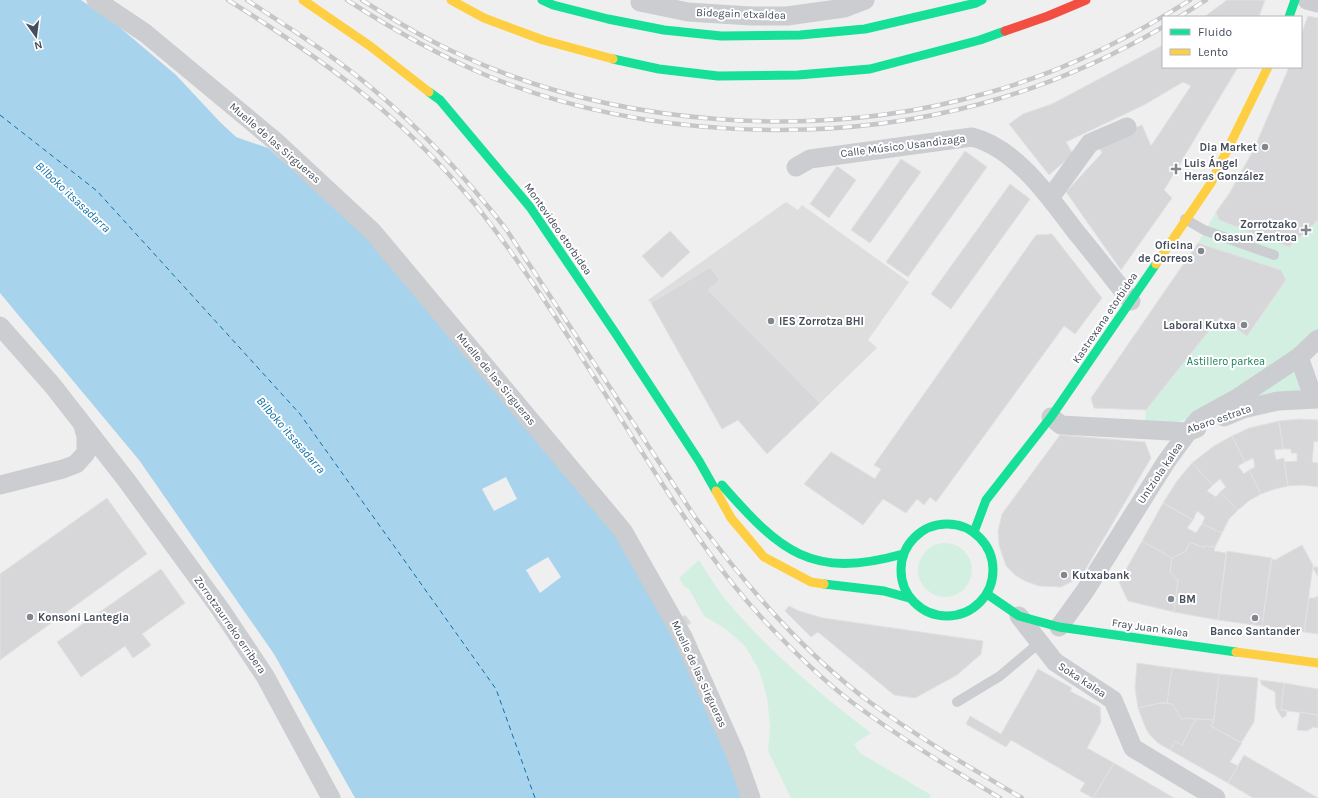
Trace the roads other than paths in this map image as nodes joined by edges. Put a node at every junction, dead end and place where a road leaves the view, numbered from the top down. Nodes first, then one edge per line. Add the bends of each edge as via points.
1 (96, 0) edge
2 (303, 0) edge
3 (451, 0) edge
4 (542, 0) edge
5 (865, 0) edge
6 (982, 0) edge
7 (1086, 0) edge
8 (1295, 0) edge
9 (1307, 0) edge
10 (640, 2) dead end
11 (1318, 2) edge
12 (687, 6) edge
13 (1289, 16) edge
14 (1268, 68) edge
15 (1127, 127) dead end
16 (796, 167) dead end
17 (1050, 198) junction
18 (1185, 219) junction
19 (1274, 255) dead end
20 (1131, 301) junction
21 (0, 326) edge
22 (1318, 339) edge
23 (1299, 357) junction
24 (1318, 399) edge
25 (1051, 417) junction
26 (82, 424) junction
27 (1188, 432) junction
28 (81, 459) junction
29 (699, 461) junction
30 (113, 463) junction
31 (0, 485) edge
32 (974, 532) junction
33 (903, 554) junction
34 (987, 594) junction
35 (909, 598) junction
36 (1019, 616) junction
37 (1059, 627) junction
38 (1039, 643) junction
39 (1318, 663) edge
40 (957, 702) dead end
41 (331, 798) edge
42 (751, 798) edge
43 (1216, 798) edge

1 - 42 street, Muelle de las Sirgueras via 145,33 275,141 373,232 623,531 683,637 735,753
2 - 29 main road, Montevideo etorbidea via 370,46 440,100 530,207
3 - 7 main road via 484,18 543,40 659,69 718,76 798,75 870,68 980,40
4 - 6 main road via 664,30 722,36 800,35 865,29
5 - 12 street, Bidegain etxaldea via 844,8 787,16 751,16
8 - 13 main road
9 - 11 street
10 - 12 street, Bidegain etxaldea
14 - 18 main road, Kastrexana etorbidea via 1211,183
15 - 17 street via 1090,143
16 - 17 street, Calle Músico Usandizaga via 810,158 972,137 983,140 1008,156 1036,181
17 - 20 street, Calle Músico Usandizaga
18 - 19 lane via 1204,230
18 - 20 main road, Kastrexana etorbidea
20 - 25 main road, Kastrexana etorbidea
21 - 26 street, Zorrotzaurreko erribera via 53,386
22 - 23 street, Untziola kalea
23 - 24 street via 1310,388
23 - 27 street, Untziola kalea via 1239,398 1199,419
24 - 27 street, Abaro estrata via 1278,401 1243,409
25 - 27 street, Abaro estrata via 1061,425
25 - 32 main road, Kastrexana etorbidea via 986,500
26 - 28 street via 87,445 86,453
26 - 30 street, Zorrotzaurreko erribera
27 - 37 street, Untziola kalea
28 - 30 street
28 - 31 street via 63,469
29 - 33 main road, Montevideo etorbidea via 757,522 780,542 809,558 834,564 872,562
29 - 35 main road, Montevideo etorbidea via 731,518 764,558 811,582 884,591
30 - 41 street, Zorrotzaurreko erribera via 221,610 265,676
32 - 33 main road via 961,526 932,526 919,532
32 - 34 main road via 991,554 994,567
33 - 35 main road via 900,569 902,585
34 - 35 main road via 977,606 964,614 950,617 934,616 920,609
34 - 36 main road, Fray Juan kalea
36 - 37 main road, Fray Juan kalea
36 - 38 street, Soka kalea
37 - 39 main road, Fray Juan kalea
38 - 40 lane via 1000,676
38 - 43 street, Soka kalea via 1055,662 1113,700 1133,748

